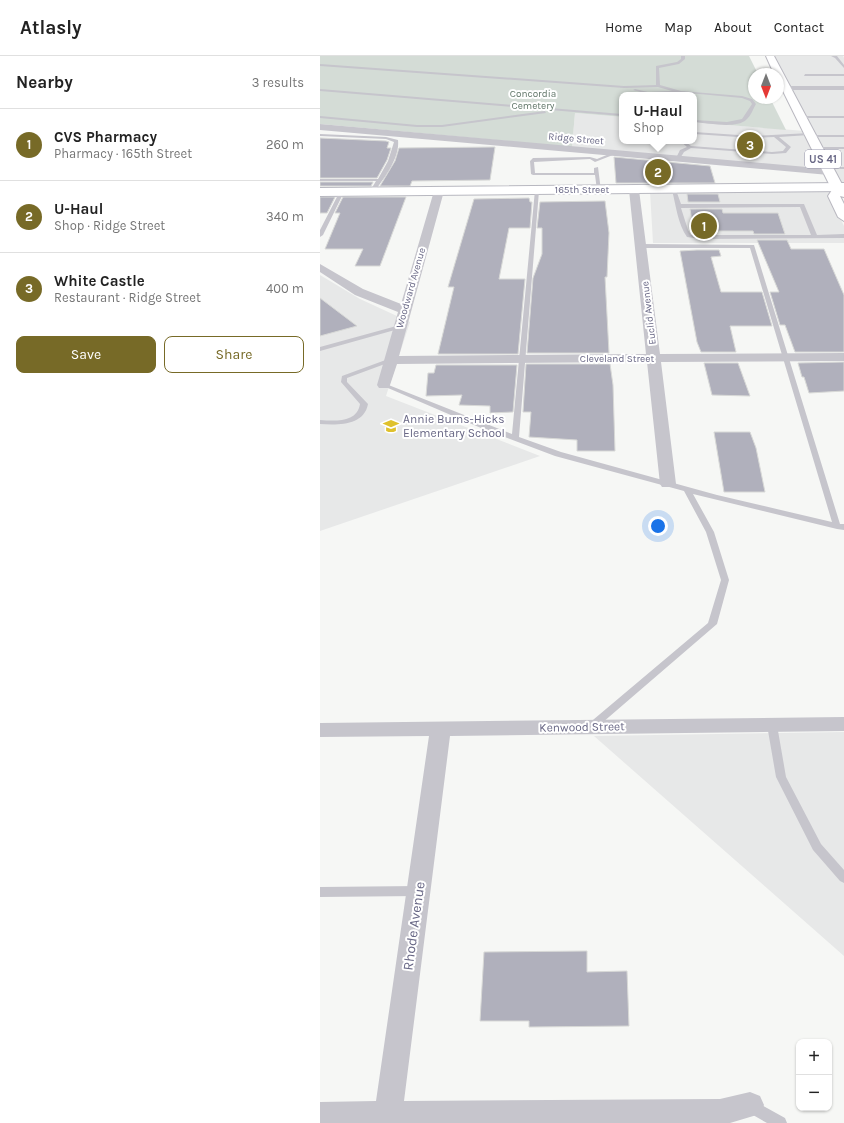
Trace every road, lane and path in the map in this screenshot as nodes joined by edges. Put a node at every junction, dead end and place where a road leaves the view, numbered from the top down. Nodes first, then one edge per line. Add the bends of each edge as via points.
1 (683, 56) edge
2 (770, 56) edge
3 (785, 56) edge
4 (833, 56) edge
5 (320, 65) edge
6 (844, 67) edge
7 (805, 75) dead end
8 (844, 75) edge
9 (658, 86) junction
10 (624, 87) junction
11 (786, 88) junction
12 (844, 88) edge
13 (320, 90) edge
14 (644, 92) edge
15 (681, 92) edge
16 (697, 93) edge
17 (562, 110) junction
18 (619, 115) edge
19 (320, 117) edge
20 (802, 117) junction
21 (844, 117) edge
22 (697, 121) edge
23 (320, 127) edge
24 (697, 133) edge
25 (320, 135) edge
26 (810, 135) junction
27 (844, 136) edge
28 (776, 137) junction
29 (686, 144) edge
30 (690, 147) junction
31 (817, 148) junction
32 (844, 148) edge
33 (616, 153) junction
34 (677, 158) junction
35 (595, 161) junction
36 (844, 168) edge
37 (828, 170) junction
38 (597, 174) junction
39 (320, 180) edge
40 (380, 180) junction
41 (841, 189) edge
42 (599, 190) junction
43 (634, 190) junction
44 (674, 190) junction
45 (372, 191) junction
46 (439, 191) junction
47 (537, 191) junction
48 (320, 192) edge
49 (342, 192) junction
50 (678, 206) junction
51 (844, 217) edge
52 (320, 235) edge
53 (844, 236) edge
54 (815, 237) junction
55 (641, 246) junction
56 (320, 267) edge
57 (404, 310) junction
58 (400, 327) junction
59 (320, 349) edge
60 (844, 357) edge
61 (786, 358) junction
62 (655, 359) junction
63 (391, 360) junction
64 (522, 360) junction
65 (384, 385) joint
66 (320, 422) edge
67 (515, 438) junction
68 (668, 484) junction
69 (687, 489) junction
70 (840, 526) edge
71 (844, 724) edge
72 (772, 725) junction
73 (591, 727) junction
74 (441, 728) junction
75 (320, 730) edge
76 (844, 878) edge
77 (418, 891) junction
78 (320, 892) edge
79 (750, 1105) joint
80 (320, 1115) edge
81 (387, 1119) edge
82 (780, 1123) edge

1 - 9 lane via 678,62 657,67
2 - 3 lane
2 - 11 main road, US 41
4 - 6 lane
5 - 10 lane
7 - 8 lane
9 - 10 lane
9 - 15 lane
10 - 14 lane
11 - 12 street
11 - 20 main road, US 41
13 - 17 lane
16 - 22 lane via 748,98 754,104 746,117 740,121
17 - 18 lane
17 - 19 lane via 442,126
20 - 21 lane
20 - 26 main road, US 41
23 - 33 street, Ridge Street
24 - 28 lane
25 - 40 lane via 362,136 396,141 395,149
26 - 27 lane
26 - 28 lane
26 - 31 main road, US 41
28 - 30 lane via 789,148 784,152 772,153
29 - 30 lane
30 - 34 lane via 682,151
31 - 32 lane
31 - 37 main road, US 41
33 - 34 street, Ridge Street
33 - 35 lane
34 - 37 street, Ridge Street
35 - 38 lane
35 - 38 lane via 590,158 535,159 532,161 533,174
36 - 37 lane
37 - 41 main road, US 41
38 - 42 lane
39 - 40 lane
40 - 45 lane
41 - 44 main road, 165th Street
41 - 51 main road, US 41 via 834,196
42 - 43 main road, 165th Street
42 - 47 main road, 165th Street
43 - 44 main road, 165th Street
43 - 55 street, Euclid Avenue
44 - 50 lane
45 - 46 main road, 165th Street
45 - 49 main road, 165th Street
46 - 47 main road, 165th Street
46 - 57 street, Woodward Avenue
47 - 64 lane
48 - 49 main road, 165th Street
49 - 52 lane
50 - 54 lane via 689,236
50 - 54 lane via 802,205
53 - 54 lane
55 - 61 lane via 752,246
55 - 62 street, Euclid Avenue
56 - 57 street via 359,292
57 - 58 street, Woodward Avenue
58 - 59 lane
58 - 63 street, Woodward Avenue
60 - 61 street, Cleveland Street
61 - 62 street, Cleveland Street
61 - 70 lane
62 - 64 street, Cleveland Street
62 - 68 street, Euclid Avenue
63 - 64 street, Cleveland Street
63 - 65 street, Woodward Avenue
63 - 66 lane via 344,377 344,382 364,404 360,416 341,422
64 - 67 lane
65 - 67 lane
67 - 68 lane via 558,454
68 - 69 lane
69 - 70 lane
69 - 73 lane via 710,532 725,580 712,624
71 - 72 street, Kenwood Street
72 - 73 street, Kenwood Street
72 - 76 lane via 781,777 818,847
73 - 74 street, Kenwood Street
74 - 75 street, Kenwood Street
74 - 77 street, Rhode Avenue
77 - 78 lane
77 - 81 street, Rhode Avenue
79 - 81 street via 720,1112
79 - 82 lane
80 - 81 street

